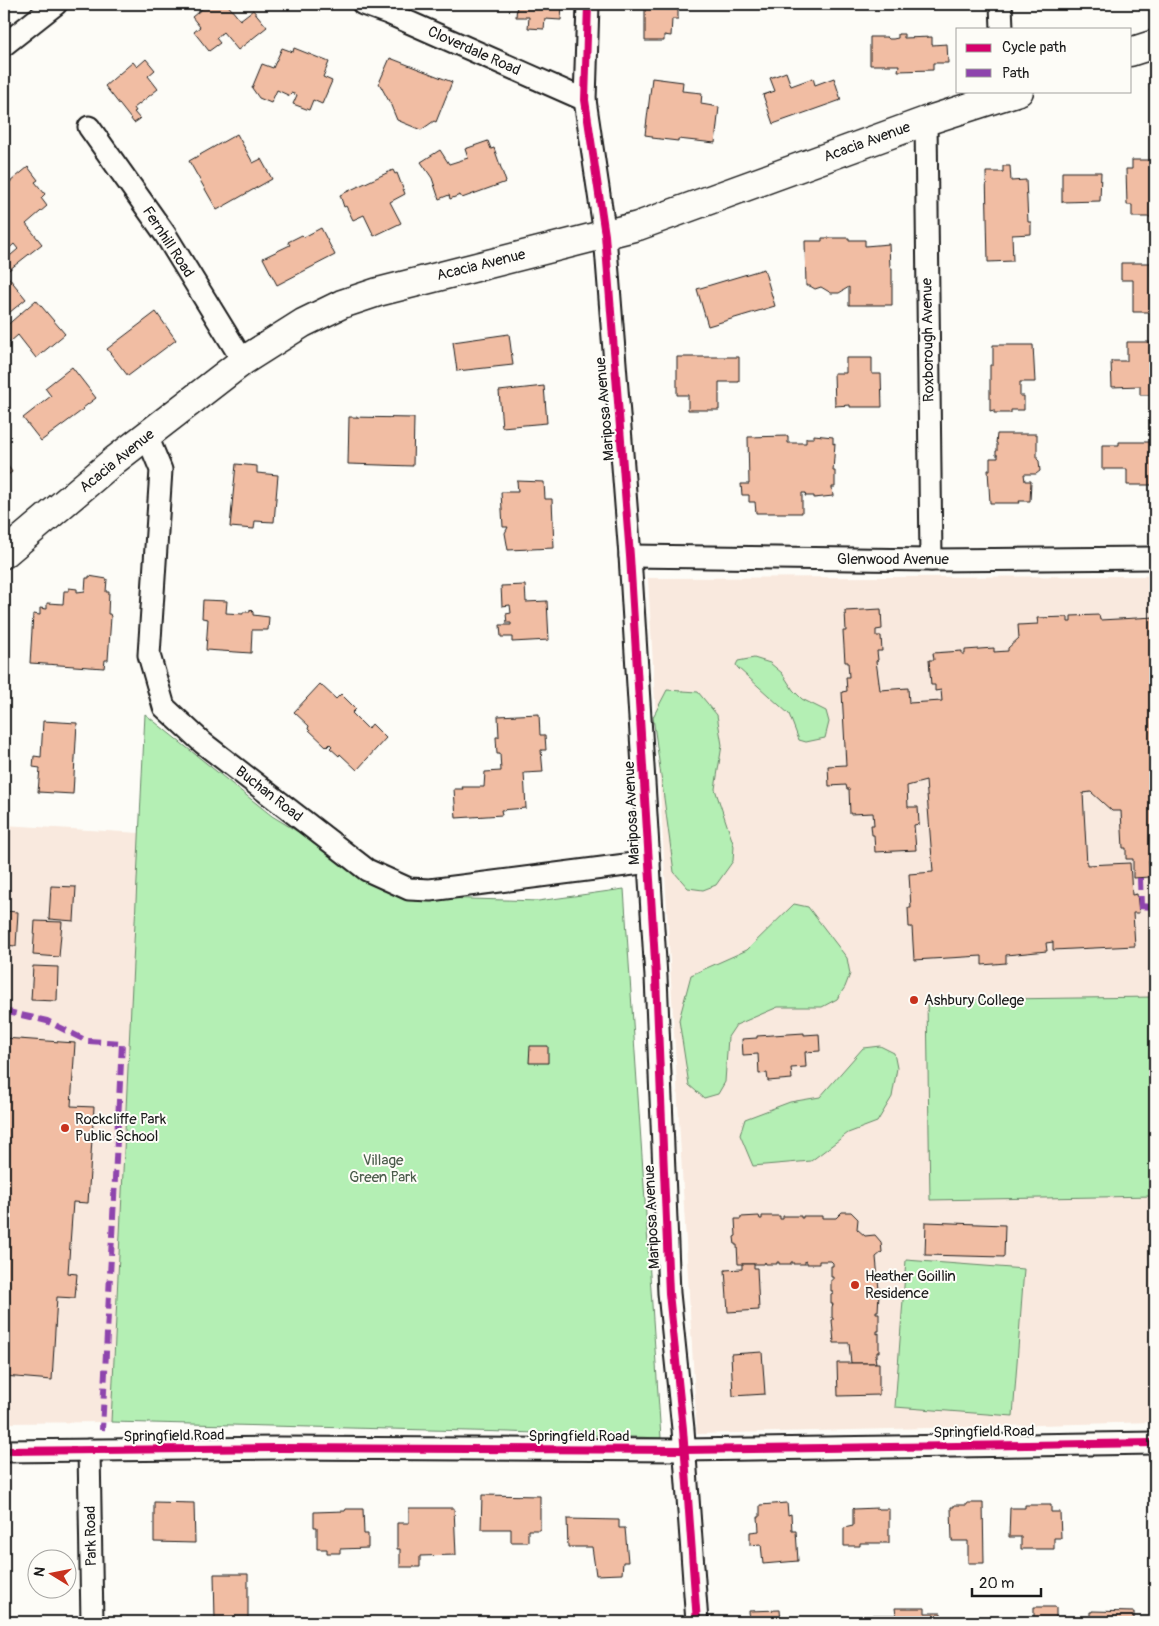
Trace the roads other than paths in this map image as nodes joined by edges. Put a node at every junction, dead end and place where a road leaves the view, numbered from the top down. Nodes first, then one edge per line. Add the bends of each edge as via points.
1 (56, 4) edge
2 (363, 4) edge
3 (588, 4) edge
4 (1001, 4) edge
5 (1002, 28) edge
6 (1155, 44) edge
7 (4, 45) edge
8 (1132, 51) edge
9 (1009, 93) edge
10 (585, 100) junction
11 (926, 121) junction
12 (89, 127) dead end
13 (605, 235) junction
14 (242, 361) junction
15 (147, 436) junction
16 (4, 554) edge
17 (630, 556) junction
18 (1155, 558) edge
19 (931, 560) junction
20 (649, 862) junction
21 (1155, 1443) edge
22 (89, 1450) junction
23 (684, 1450) junction
24 (4, 1451) edge
25 (92, 1622) edge
26 (697, 1622) edge

1 - 7 street
2 - 10 street, Cloverdale Road
3 - 10 street, Mariposa Avenue
4 - 5 street
6 - 8 street
9 - 11 street, Acacia Avenue
10 - 13 street, Mariposa Avenue
11 - 13 street, Acacia Avenue via 638,226
11 - 19 street, Roxborough Avenue
12 - 14 street, Fernhill Road via 165,234
13 - 14 street, Acacia Avenue via 494,261 342,304 303,323
13 - 17 street, Mariposa Avenue
14 - 15 street, Acacia Avenue
15 - 16 street, Acacia Avenue
15 - 20 street, Buchan Road via 161,470 149,656 164,707 203,743 367,870 409,889 438,889
17 - 19 street, Glenwood Avenue
17 - 20 street, Mariposa Avenue
18 - 19 street, Glenwood Avenue
20 - 23 street, Mariposa Avenue via 670,1294
21 - 23 street, Springfield Road
22 - 23 street, Springfield Road
22 - 24 street, Springfield Road
22 - 25 street, Park Road
23 - 26 street, Mariposa Avenue

